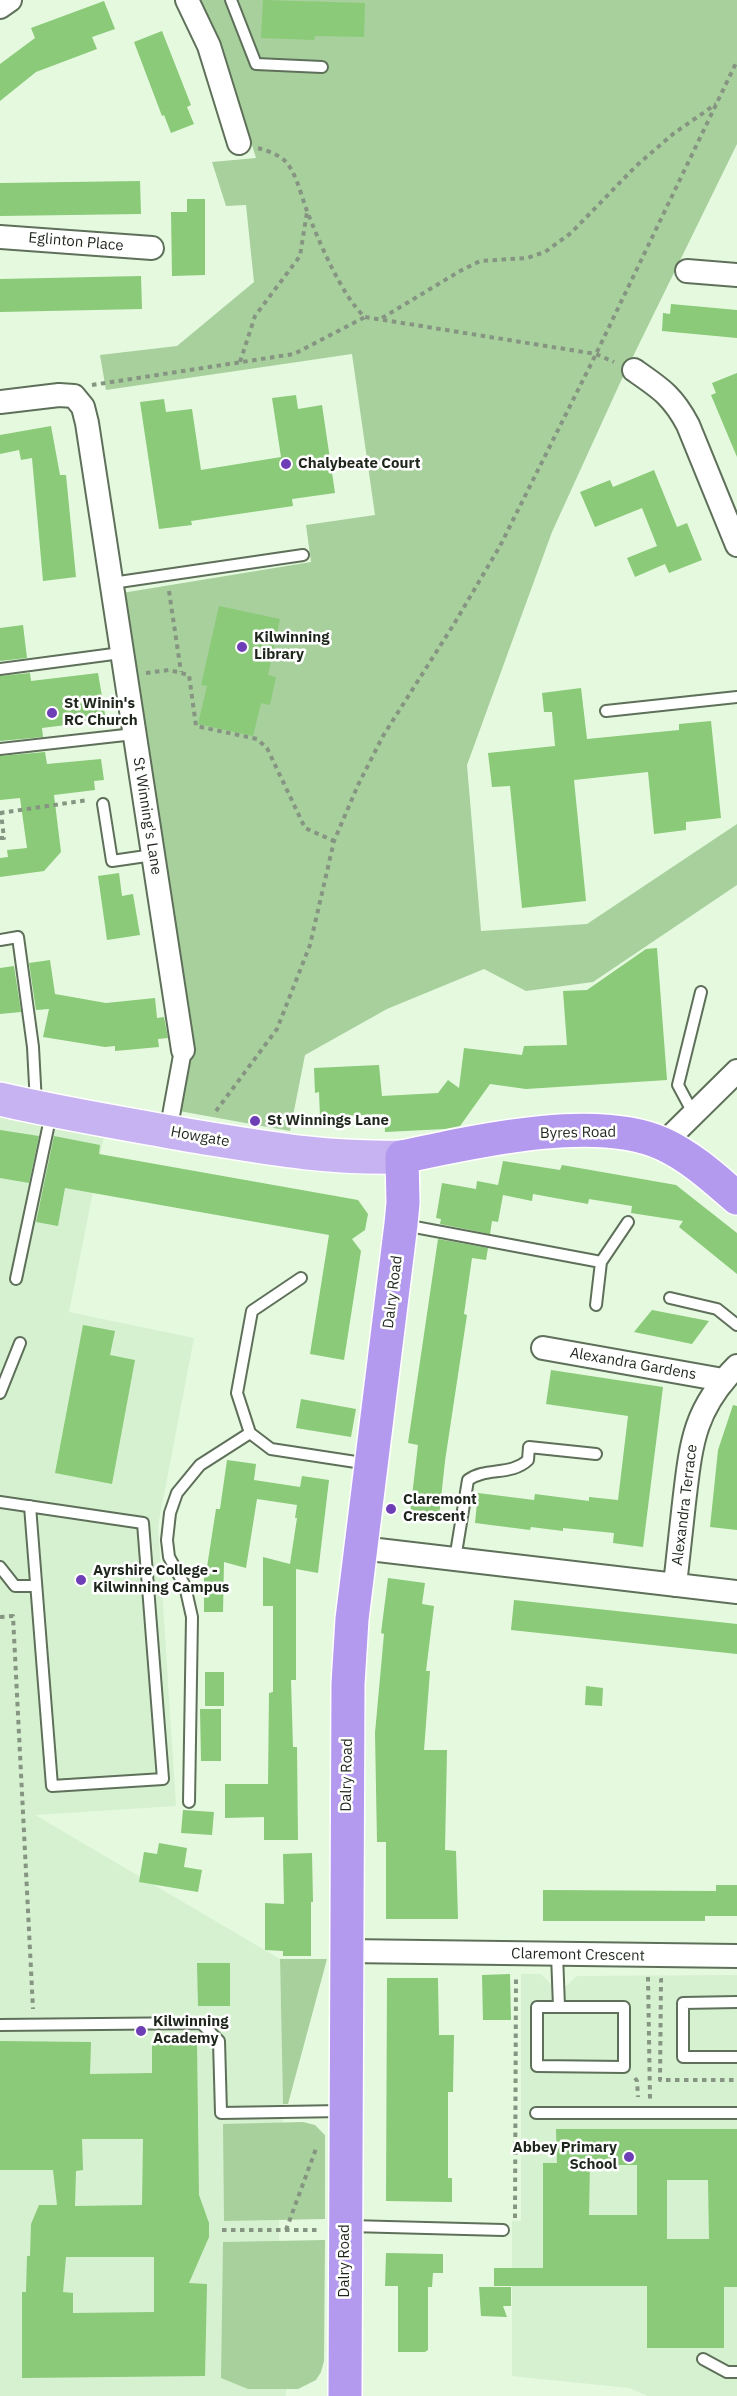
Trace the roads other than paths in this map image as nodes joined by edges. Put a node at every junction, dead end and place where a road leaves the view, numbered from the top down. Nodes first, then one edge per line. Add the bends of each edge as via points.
1 (10, 0) edge
2 (187, 0) edge
3 (231, 0) edge
4 (0, 7) edge
5 (322, 67) dead end
6 (239, 143) road end
7 (0, 237) edge
8 (152, 248) dead end
9 (687, 271) dead end
10 (737, 275) edge
11 (634, 370) road end
12 (0, 402) edge
13 (737, 545) edge
14 (303, 555) dead end
15 (112, 583) junction
16 (121, 653) junction
17 (0, 669) edge
18 (737, 697) edge
19 (606, 711) dead end
20 (134, 734) junction
21 (0, 749) edge
22 (103, 804) dead end
23 (153, 855) junction
24 (0, 940) edge
25 (701, 993) dead end
26 (183, 1050) joint
27 (737, 1071) edge
28 (0, 1099) edge
29 (44, 1109) junction
30 (693, 1113) junction
31 (180, 1134) junction
32 (663, 1143) junction
33 (402, 1157) junction
34 (737, 1198) edge
35 (628, 1222) dead end
36 (401, 1224) junction
37 (601, 1262) junction
38 (301, 1278) dead end
39 (16, 1279) dead end
40 (670, 1298) dead end
41 (596, 1305) dead end
42 (737, 1325) edge
43 (21, 1343) dead end
44 (543, 1348) dead end
45 (730, 1373) edge
46 (0, 1394) edge
47 (250, 1432) junction
48 (596, 1454) dead end
49 (372, 1465) junction
50 (0, 1502) edge
51 (30, 1506) junction
52 (361, 1548) junction
53 (455, 1559) junction
54 (0, 1567) edge
55 (675, 1585) junction
56 (36, 1586) junction
57 (737, 1592) edge
58 (189, 1802) dead end
59 (346, 1951) junction
60 (557, 1954) junction
61 (737, 1956) edge
62 (737, 2002) edge
63 (560, 2007) junction
64 (0, 2025) edge
65 (737, 2057) edge
66 (337, 2111) junction
67 (536, 2113) dead end
68 (737, 2113) edge
69 (345, 2219) junction
70 (501, 2230) road end
71 (703, 2359) dead end
72 (737, 2372) edge
73 (345, 2396) edge

1 - 4 street
2 - 6 street via 209,46
3 - 5 lane via 256,64
7 - 8 street, Eglinton Place
9 - 10 street
11 - 13 street via 678,407
12 - 15 street, St Winning's Lane via 59,395 74,396 83,407
14 - 15 lane
15 - 16 street, St Winning's Lane
16 - 17 lane
16 - 20 street, St Winning's Lane
18 - 19 lane
20 - 21 lane
20 - 23 street, St Winning's Lane
22 - 23 lane via 112,861
23 - 26 street, St Winning's Lane
24 - 29 lane via 18,937
25 - 30 lane via 678,1085
26 - 31 street, St Winning's Lane
27 - 30 street
28 - 29 main road, Howgate
29 - 31 main road, Howgate
29 - 39 lane
30 - 32 street
31 - 33 main road, Howgate via 325,1156
32 - 33 highway, Byres Road via 605,1130 526,1134
32 - 34 highway, Byres Road via 701,1167
33 - 36 highway, Dalry Road
35 - 37 lane
36 - 37 lane
36 - 49 highway, Dalry Road
37 - 41 lane
38 - 47 lane via 252,1311 237,1393
40 - 42 lane via 717,1309
43 - 46 lane
44 - 45 street, Alexandra Gardens
45 - 55 street, Alexandra Terrace via 706,1406 690,1446
47 - 49 lane via 271,1449
47 - 58 lane via 200,1465 177,1493 170,1513 169,1557 185,1586 192,1617
48 - 53 lane via 529,1447 528,1460 519,1468 468,1480
49 - 52 highway, Dalry Road
50 - 51 lane
51 - 56 lane
51 - 56 lane via 143,1523 163,1779 52,1786
52 - 53 street
52 - 59 highway, Dalry Road via 348,1684
53 - 55 street
54 - 56 lane via 15,1586
55 - 57 street
59 - 60 street, Claremont Crescent
59 - 66 highway, Dalry Road
60 - 61 street, Claremont Crescent
60 - 63 lane
62 - 65 lane via 683,2003 683,2057
63 - 63 lane via 624,2007 624,2067 537,2066 537,2007
64 - 66 lane via 201,2023 219,2041 221,2114
66 - 69 highway, Dalry Road
67 - 68 lane
69 - 70 lane
69 - 73 highway, Dalry Road
71 - 72 lane via 727,2372

